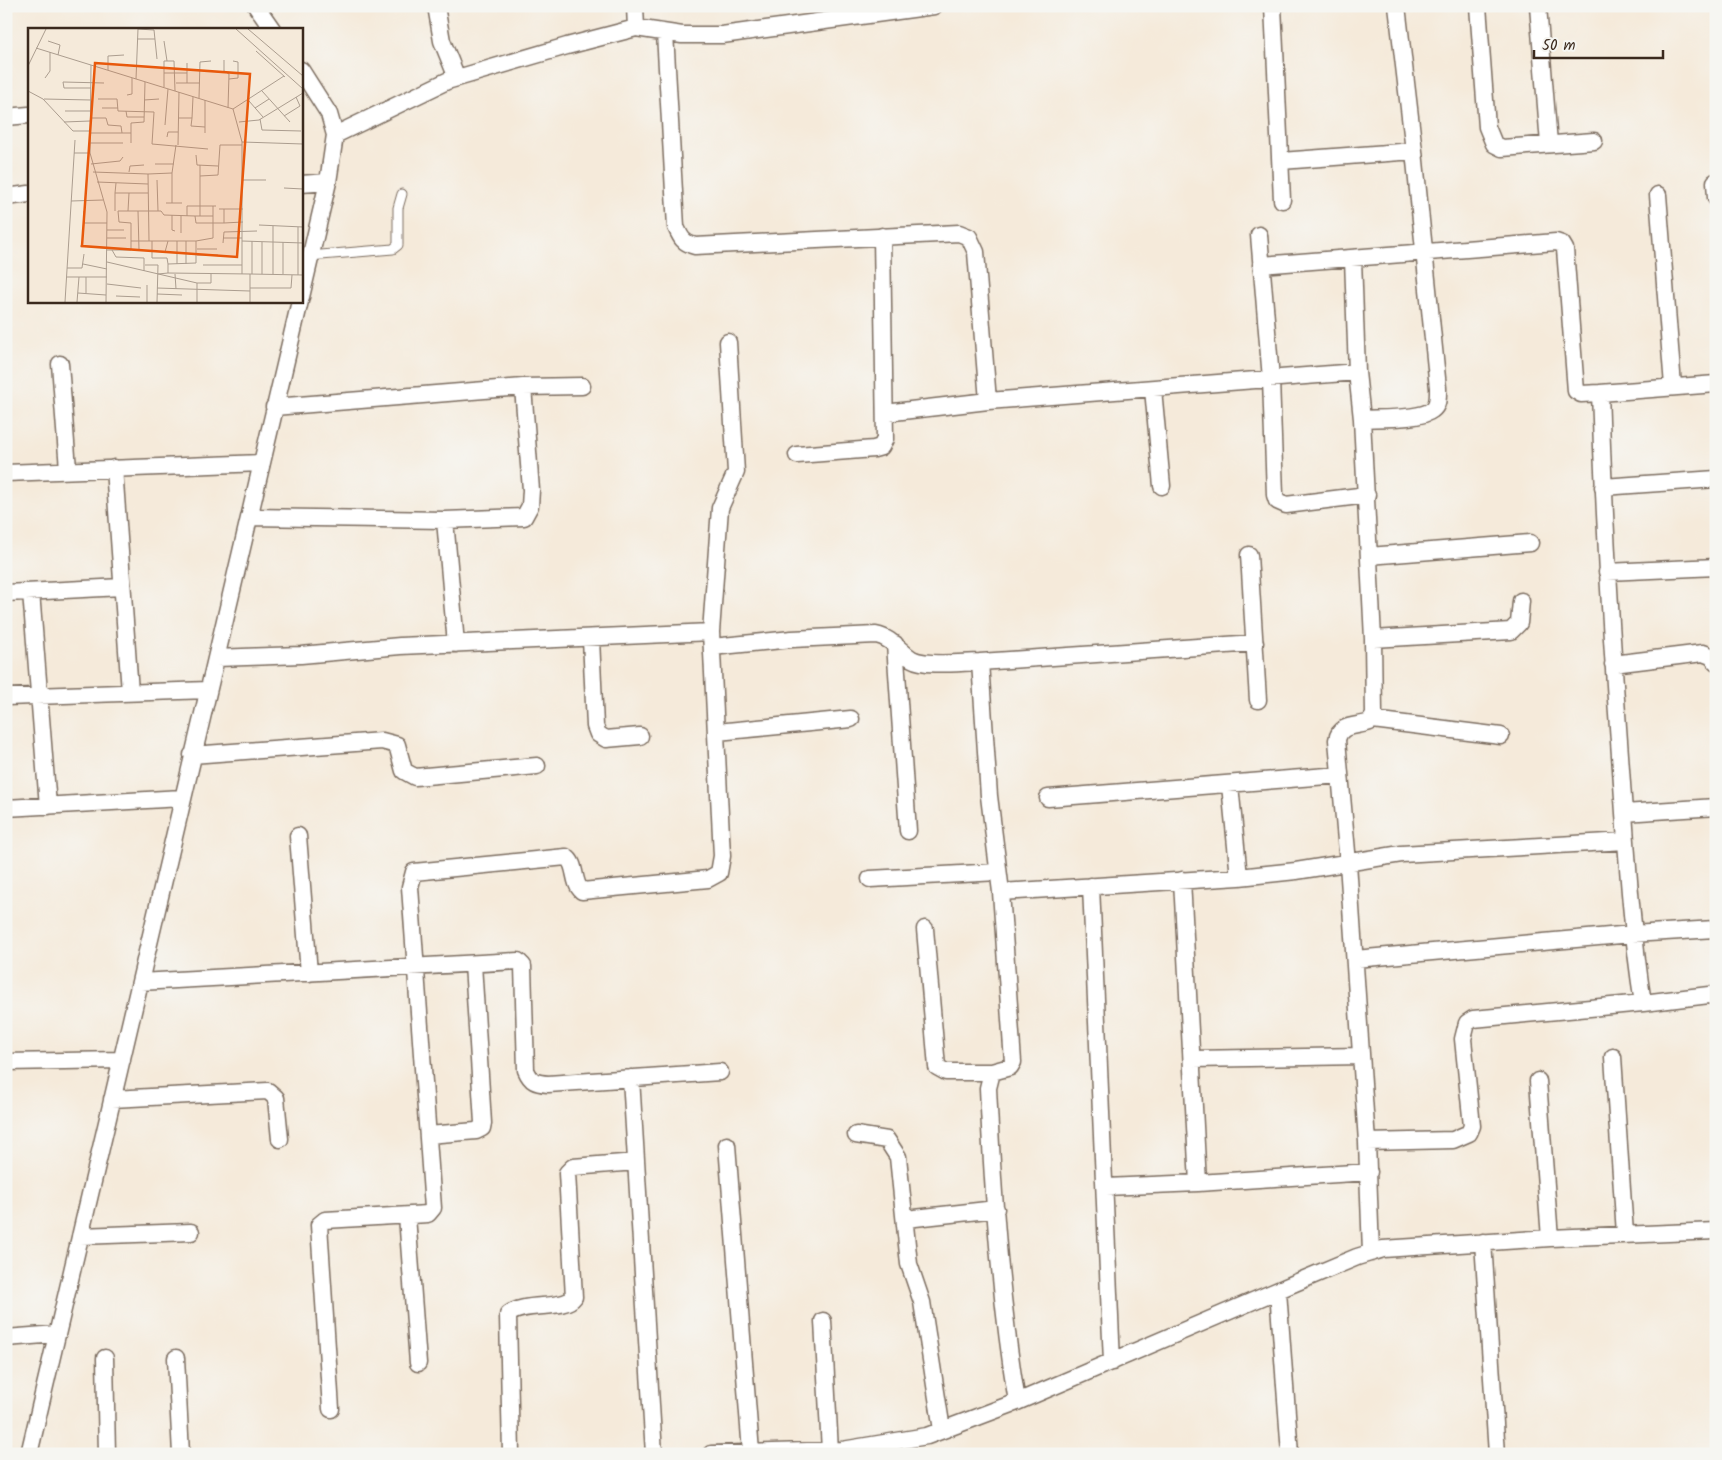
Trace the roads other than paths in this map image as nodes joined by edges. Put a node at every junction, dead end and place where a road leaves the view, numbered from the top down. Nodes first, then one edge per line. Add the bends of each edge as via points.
1 (256, 6) edge
2 (436, 6) edge
3 (635, 6) edge
4 (934, 6) edge
5 (1273, 6) edge
6 (1397, 6) edge
7 (1478, 6) edge
8 (1538, 6) edge
9 (271, 28) edge
10 (636, 28) junction
11 (665, 33) junction
12 (302, 72) edge
13 (457, 78) junction
14 (28, 115) edge
15 (6, 117) edge
16 (334, 134) junction
17 (1594, 141) dead end
18 (1549, 144) junction
19 (1414, 151) junction
20 (1281, 161) junction
21 (328, 182) junction
22 (302, 184) edge
23 (28, 194) edge
24 (402, 194) dead end
25 (1658, 195) dead end
26 (6, 197) edge
27 (1282, 200) dead end
28 (1259, 235) dead end
29 (882, 236) junction
30 (1425, 253) junction
31 (309, 256) junction
32 (1353, 259) junction
33 (1261, 265) junction
34 (302, 292) edge
35 (300, 302) edge
36 (728, 342) dead end
37 (60, 364) dead end
38 (1357, 372) junction
39 (1271, 380) junction
40 (1716, 384) edge
41 (582, 386) dead end
42 (1673, 386) junction
43 (523, 388) junction
44 (1153, 389) junction
45 (1600, 393) junction
46 (988, 402) junction
47 (274, 407) junction
48 (885, 413) junction
49 (1362, 419) junction
50 (797, 455) dead end
51 (262, 463) junction
52 (114, 468) junction
53 (68, 469) junction
54 (6, 473) edge
55 (1716, 480) edge
56 (1162, 486) dead end
57 (1603, 487) junction
58 (1367, 496) junction
59 (250, 517) junction
60 (445, 520) junction
61 (1530, 543) dead end
62 (1249, 555) dead end
63 (1368, 556) junction
64 (1716, 567) edge
65 (1607, 572) junction
66 (122, 587) junction
67 (31, 592) junction
68 (6, 593) edge
69 (1521, 601) dead end
70 (591, 639) junction
71 (711, 639) junction
72 (1374, 639) junction
73 (456, 644) junction
74 (895, 644) junction
75 (1256, 644) junction
76 (216, 658) junction
77 (980, 662) junction
78 (1716, 662) edge
79 (1613, 664) junction
80 (208, 690) junction
81 (130, 692) junction
82 (38, 696) junction
83 (6, 697) edge
84 (1258, 700) dead end
85 (851, 720) dead end
86 (1372, 720) junction
87 (717, 732) junction
88 (640, 736) dead end
89 (1501, 736) dead end
90 (192, 755) junction
91 (537, 766) dead end
92 (1340, 774) junction
93 (1230, 785) junction
94 (182, 798) junction
95 (1048, 798) dead end
96 (48, 806) junction
97 (1716, 807) edge
98 (6, 808) edge
99 (1624, 813) junction
100 (908, 831) dead end
101 (298, 836) dead end
102 (1626, 841) junction
103 (1348, 863) junction
104 (998, 872) junction
105 (1239, 877) junction
106 (870, 879) dead end
107 (1182, 880) junction
108 (1091, 886) junction
109 (1001, 892) junction
110 (925, 929) dead end
111 (1715, 929) edge
112 (1632, 934) junction
113 (1355, 959) junction
114 (473, 964) junction
115 (417, 967) junction
116 (309, 973) junction
117 (140, 982) junction
118 (1716, 997) edge
119 (1643, 1004) junction
120 (1361, 1056) junction
121 (1614, 1057) dead end
122 (1192, 1059) junction
123 (122, 1060) junction
124 (6, 1062) edge
125 (720, 1072) dead end
126 (992, 1072) junction
127 (631, 1078) junction
128 (1538, 1081) dead end
129 (112, 1099) junction
130 (428, 1135) junction
131 (856, 1135) dead end
132 (280, 1139) dead end
133 (1367, 1142) junction
134 (727, 1145) dead end
135 (636, 1162) junction
136 (1369, 1172) junction
137 (1198, 1183) junction
138 (1106, 1187) junction
139 (996, 1209) junction
140 (407, 1216) junction
141 (906, 1219) junction
142 (1716, 1231) edge
143 (191, 1232) dead end
144 (1625, 1234) junction
145 (80, 1236) junction
146 (1550, 1238) junction
147 (1484, 1242) junction
148 (1371, 1253) junction
149 (1278, 1291) junction
150 (823, 1321) dead end
151 (57, 1334) junction
152 (6, 1338) edge
153 (105, 1358) dead end
154 (176, 1358) dead end
155 (1112, 1362) junction
156 (418, 1363) dead end
157 (1017, 1402) junction
158 (331, 1409) dead end
159 (942, 1430) junction
160 (751, 1452) junction
161 (838, 1452) edge
162 (29, 1454) edge
163 (107, 1454) edge
164 (181, 1454) edge
165 (511, 1454) edge
166 (654, 1454) edge
167 (711, 1454) edge
168 (1290, 1454) edge
169 (1497, 1454) edge

1 - 9 street
2 - 13 street via 442,41
3 - 10 street
4 - 11 street via 722,35
5 - 20 street
6 - 19 street
7 - 18 street via 1490,140 1502,148
8 - 18 street
10 - 11 street
10 - 13 street
11 - 29 street via 676,227 686,244
12 - 16 street via 329,114
13 - 16 street
14 - 15 street
16 - 21 street
17 - 18 street
19 - 20 street
19 - 30 street
20 - 27 street
21 - 22 street
21 - 31 street
23 - 26 street
24 - 31 lane via 398,208 398,245
25 - 42 street
28 - 33 street
29 - 46 street via 959,232 969,236 974,244
29 - 48 street
30 - 32 street
30 - 45 street via 1562,244 1565,249 1576,391 1581,394
30 - 49 street via 1438,404 1433,410 1418,416
31 - 34 street
32 - 33 street
32 - 38 street
33 - 39 street
35 - 47 street
36 - 71 street via 736,472 720,508
37 - 53 street
38 - 39 street
38 - 49 street
39 - 44 street
39 - 58 street via 1277,500 1286,505
40 - 42 street
41 - 43 street
42 - 45 street
43 - 47 street
43 - 60 street via 530,472 528,513 516,519
44 - 46 street
44 - 56 street
45 - 57 street
46 - 48 street
47 - 51 street
48 - 50 street via 885,439 880,447
49 - 58 street
51 - 52 street
51 - 59 street
52 - 53 street
52 - 66 street
53 - 54 street
55 - 57 street
57 - 65 street
58 - 63 street
59 - 60 street
59 - 76 street
60 - 73 street
61 - 63 street
62 - 75 street
63 - 72 street
64 - 65 street
65 - 79 street
66 - 67 street
66 - 81 street
67 - 68 street
67 - 82 street
69 - 72 street via 1519,623 1511,630
70 - 71 street
70 - 73 street
70 - 88 street via 598,734 606,739
71 - 74 street via 861,634 885,636
71 - 87 street
72 - 86 street via 1375,705
73 - 76 street
74 - 77 street via 914,660 930,663
74 - 100 street
75 - 77 street
75 - 84 street
76 - 80 street
77 - 104 street
78 - 79 street via 1703,654
79 - 99 street
80 - 81 street
80 - 90 street
81 - 82 street
82 - 83 street
82 - 96 street
85 - 87 street
86 - 89 street
86 - 92 street via 1339,732
87 - 115 street via 722,856 716,877 582,891 566,857 414,872 410,887
90 - 91 street via 382,741 397,744 404,771 415,777
90 - 94 street
92 - 93 street
92 - 103 street
93 - 95 street
93 - 105 street
94 - 96 street
94 - 117 street
96 - 98 street
97 - 99 street
99 - 102 street
101 - 116 street
102 - 103 street via 1400,854
102 - 112 street
103 - 105 street
103 - 113 street
104 - 106 street
104 - 109 street
105 - 107 street
107 - 108 street
107 - 122 street
108 - 109 street
108 - 138 street
109 - 126 street via 1013,1062 1010,1067
110 - 126 street via 937,1067 946,1072
111 - 112 street
112 - 113 street
112 - 119 street
113 - 120 street
114 - 115 street
114 - 127 street via 515,960 523,966 526,1070 529,1078 536,1083
114 - 130 street via 482,1128
115 - 116 street
115 - 130 street
116 - 117 street
117 - 123 street
118 - 119 street via 1709,995
119 - 133 street via 1473,1019 1467,1023 1463,1039 1472,1126 1469,1134 1453,1140
120 - 122 street
120 - 133 street
121 - 144 street
122 - 137 street
123 - 124 street
123 - 129 street
125 - 127 street
126 - 139 street via 988,1088
127 - 135 street
128 - 146 street
129 - 132 street via 268,1091 276,1098
129 - 145 street
130 - 140 street via 432,1211
131 - 141 street via 881,1137 892,1145 898,1157
133 - 136 street
134 - 160 street
135 - 165 street via 573,1167 567,1173 574,1297 567,1302 520,1308 508,1315
135 - 166 street
136 - 137 street
136 - 148 street
137 - 138 street
138 - 155 street
139 - 141 street
139 - 157 street
140 - 156 street
140 - 158 street via 325,1220 319,1225
141 - 159 street via 909,1264 922,1302
142 - 144 street
143 - 145 street
144 - 146 street
145 - 151 street
146 - 147 street
147 - 148 street via 1395,1247
147 - 169 street
148 - 149 street
149 - 155 street
149 - 168 street
150 - 161 street
151 - 152 street
151 - 162 street
153 - 163 street
154 - 164 street
155 - 157 street
157 - 159 street
159 - 161 street via 900,1442
160 - 161 street
160 - 167 street

